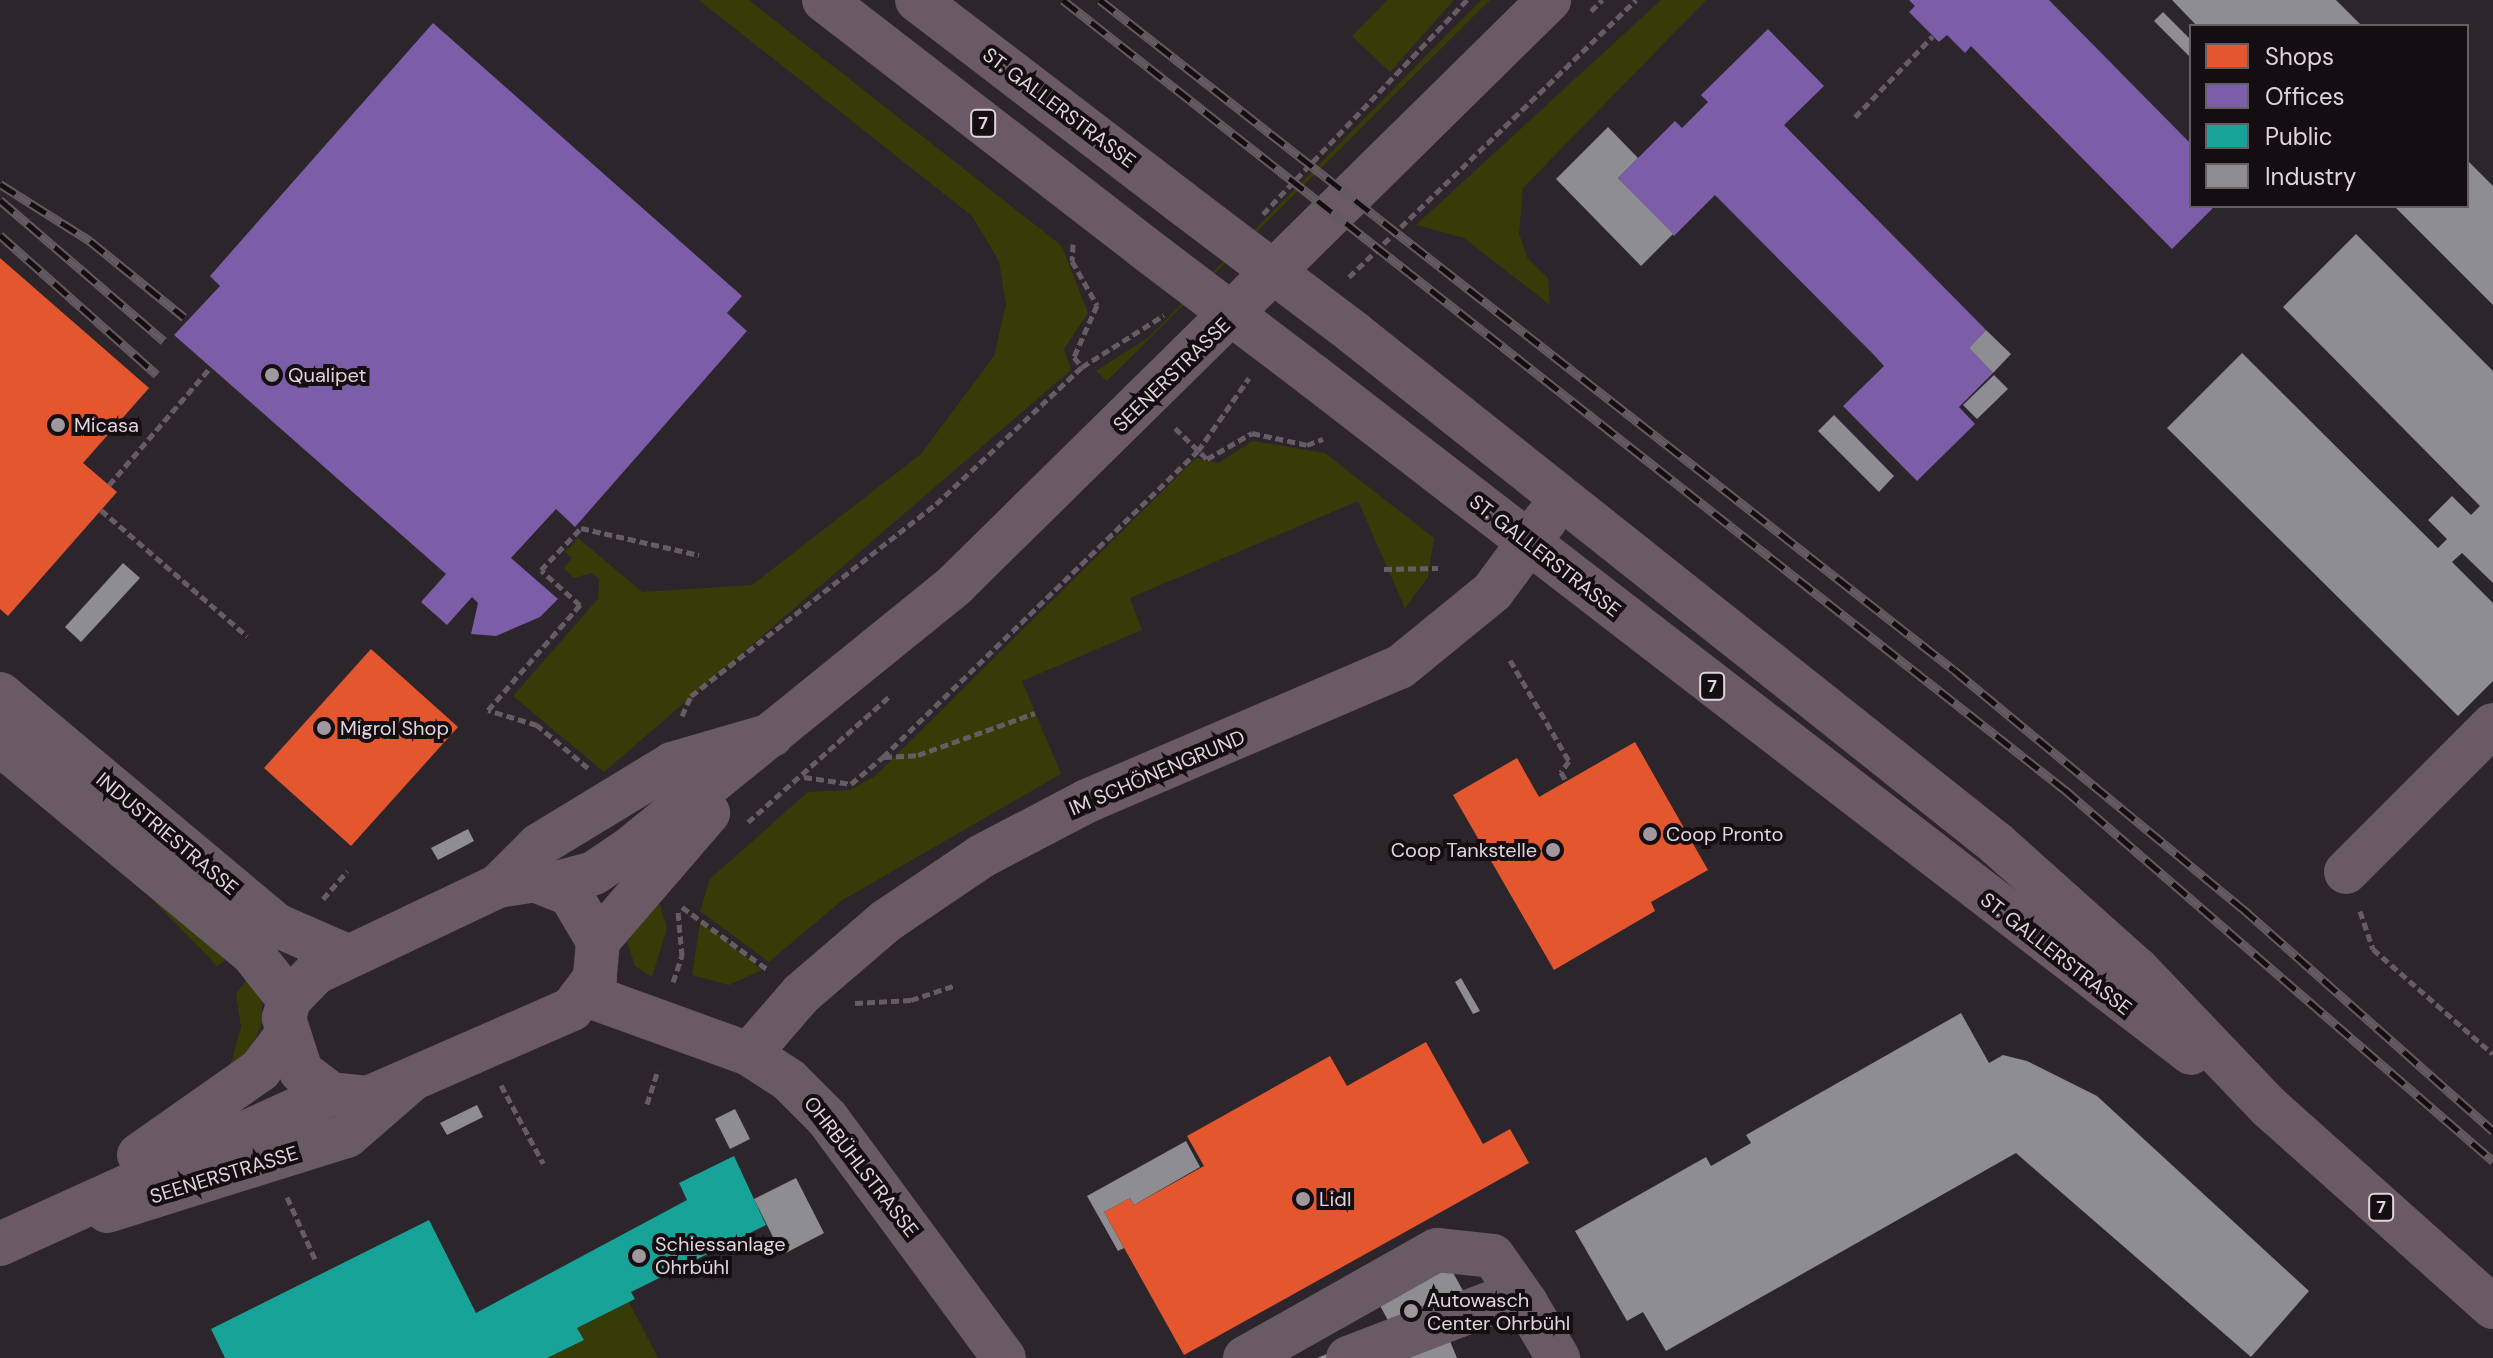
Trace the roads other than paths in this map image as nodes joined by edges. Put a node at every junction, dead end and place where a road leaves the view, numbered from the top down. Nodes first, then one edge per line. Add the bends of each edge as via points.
1 (824, 0) edge
2 (917, 0) edge
3 (1549, 0) edge
4 (1562, 497) junction
5 (1529, 543) junction
6 (0, 694) edge
7 (2493, 725) edge
8 (779, 734) junction
9 (0, 744) edge
10 (2346, 872) dead end
11 (553, 884) junction
12 (498, 886) junction
13 (598, 941) junction
14 (345, 955) junction
15 (586, 995) junction
16 (287, 1018) junction
17 (749, 1054) junction
18 (409, 1082) junction
19 (331, 1094) junction
20 (2269, 1107) junction
21 (10, 1240) edge
22 (1517, 1291) junction
23 (2493, 1307) edge
24 (1263, 1348) edge
25 (1546, 1354) edge
26 (1004, 1358) edge
27 (1348, 1358) edge

1 - 5 main road, ST. GALLERSTRASSE / 7, bridge
2 - 4 main road, ST. GALLERSTRASSE / 7, bridge
3 - 8 main road, SEENERSTRASSE via 955,585
4 - 5 main road, IM SCHÖNENGRUND
4 - 20 main road, ST. GALLERSTRASSE / 7 via 1997,844 2137,969
5 - 17 main road, IM SCHÖNENGRUND via 1492,592 1400,667 1087,801 982,856 886,921 801,994
5 - 20 main road, ST. GALLERSTRASSE / 7 via 2111,998
6 - 14 street, INDUSTRIESTRASSE via 276,925
7 - 10 street
8 - 11 main road, SEENERSTRASSE via 594,873
8 - 12 street, SEENERSTRASSE via 672,764 539,845
8 - 13 main road, SEENERSTRASSE
9 - 16 street, INDUSTRIESTRASSE via 252,953
11 - 12 main road, SEENERSTRASSE
11 - 13 main road via 583,907
12 - 14 main road, SEENERSTRASSE
13 - 15 main road, SEENERSTRASSE
14 - 16 main road, SEENERSTRASSE
15 - 17 main road, OHRBÜHLSTRASSE
15 - 18 main road, SEENERSTRASSE via 557,1018
16 - 19 main road via 301,1071
16 - 21 main road, SEENERSTRASSE via 260,1070
17 - 26 street, OHRBÜHLSTRASSE via 789,1080 827,1118
18 - 19 main road, SEENERSTRASSE via 368,1098
18 - 21 street, SEENERSTRASSE via 347,1136
19 - 21 main road, SEENERSTRASSE
20 - 23 main road, ST. GALLERSTRASSE / 7
22 - 24 street via 1493,1256 1437,1250
22 - 25 street
22 - 27 street

